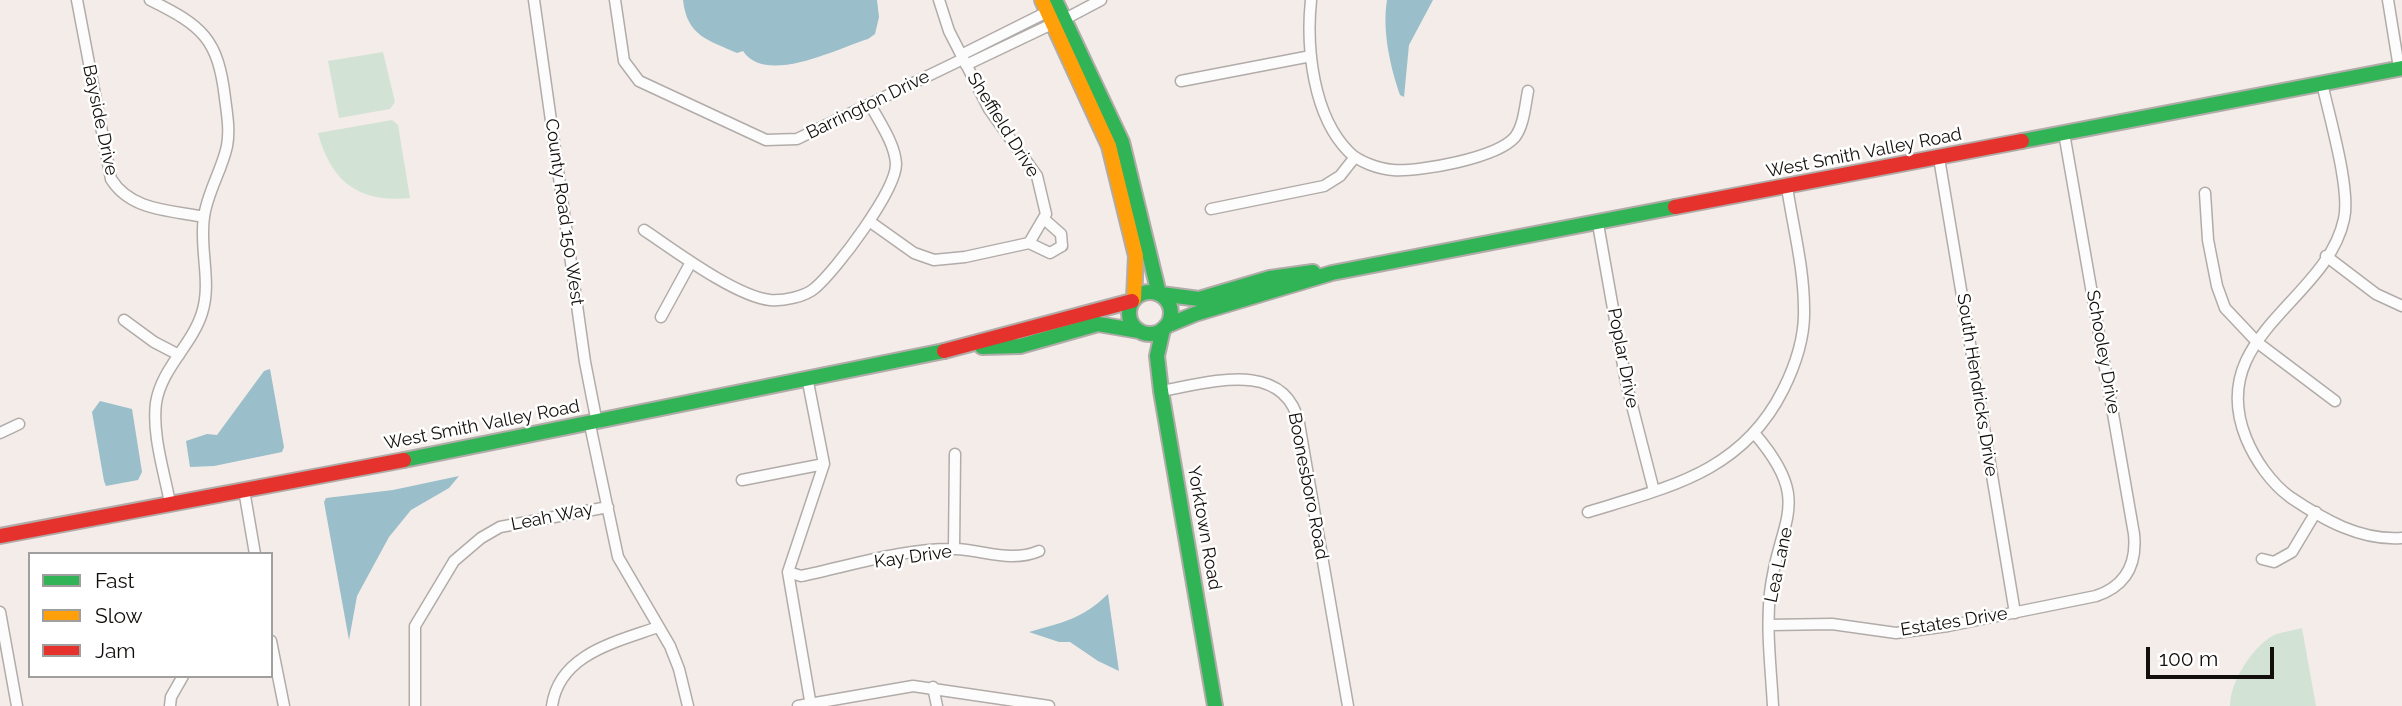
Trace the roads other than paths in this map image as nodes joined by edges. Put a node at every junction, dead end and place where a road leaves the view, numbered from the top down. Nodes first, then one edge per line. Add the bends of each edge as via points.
1 (77, 0) edge
2 (150, 0) edge
3 (534, 0) edge
4 (615, 0) edge
5 (939, 0) edge
6 (1101, 0) edge
7 (1311, 0) edge
8 (2388, 0) edge
9 (1056, 9) edge
10 (1311, 56) junction
11 (963, 60) junction
12 (2401, 68) edge
13 (1181, 81) dead end
14 (2322, 83) junction
15 (1528, 91) dead end
16 (871, 106) junction
17 (2064, 133) junction
18 (1355, 157) junction
19 (1939, 158) junction
20 (1787, 187) junction
21 (2204, 193) dead end
22 (1211, 209) dead end
23 (1045, 216) junction
24 (204, 217) junction
25 (869, 221) junction
26 (1598, 224) junction
27 (644, 230) dead end
28 (1029, 243) junction
29 (2326, 256) junction
30 (691, 262) junction
31 (1332, 273) junction
32 (1160, 294) junction
33 (1133, 300) junction
34 (2402, 306) edge
35 (661, 317) dead end
36 (124, 320) dead end
37 (1165, 328) junction
38 (1141, 332) junction
39 (2258, 343) junction
40 (970, 346) junction
41 (179, 355) junction
42 (1157, 356) junction
43 (807, 377) junction
44 (1161, 391) junction
45 (2335, 401) dead end
46 (19, 424) dead end
47 (593, 424) junction
48 (0, 433) edge
49 (1755, 434) junction
50 (955, 454) dead end
51 (824, 464) junction
52 (742, 480) dead end
53 (244, 490) junction
54 (1654, 491) junction
55 (170, 503) junction
56 (608, 507) junction
57 (1588, 512) dead end
58 (2316, 512) junction
59 (0, 536) edge
60 (2402, 538) edge
61 (954, 549) junction
62 (1039, 551) dead end
63 (255, 552) edge
64 (2262, 559) dead end
65 (788, 572) junction
66 (2129, 572) joint
67 (2015, 613) junction
68 (0, 616) edge
69 (1770, 625) junction
70 (658, 627) junction
71 (273, 651) edge
72 (182, 678) edge
73 (933, 687) junction
74 (811, 705) edge
75 (17, 706) edge
76 (170, 706) edge
77 (284, 706) edge
78 (415, 706) edge
79 (552, 706) edge
80 (688, 706) edge
81 (798, 706) edge
82 (937, 706) edge
83 (1049, 706) edge
84 (1215, 706) edge
85 (1348, 706) edge
86 (1773, 706) edge

1 - 24 street, Bayside Drive via 111,179 120,192 140,204
2 - 24 street via 192,21 212,44 220,62 229,127
3 - 47 street, County Road 150 West
4 - 16 street, Barrington Drive via 624,61 639,81 766,140 797,139
5 - 11 street, Sheffield Drive
6 - 9 street, Barrington Drive
7 - 10 street
8 - 12 street
9 - 11 street, Barrington Drive
9 - 32 main road via 1122,142
9 - 33 main road via 1108,146 1136,256
10 - 13 street
10 - 18 street via 1335,135
11 - 16 street, Barrington Drive
11 - 23 street, Sheffield Drive via 989,109 1037,176
12 - 14 main road, West Smith Valley Road
14 - 17 main road, West Smith Valley Road
14 - 29 street via 2346,205 2342,228
15 - 18 street via 1518,131 1494,151 1402,170
16 - 25 street via 896,164 892,183
17 - 19 main road, West Smith Valley Road
17 - 66 street, Schooley Drive via 2134,534
18 - 22 street via 1340,176 1324,186
19 - 20 main road, West Smith Valley Road
19 - 67 street, South Hendricks Drive
20 - 26 main road, West Smith Valley Road
20 - 49 street via 1804,296 1803,328 1790,377
21 - 39 street via 2204,216 2220,295 2234,320
23 - 28 street
23 - 28 street, Sheffield Drive via 1061,234 1062,246 1050,253
24 - 41 street via 204,303 199,322
25 - 28 street via 914,253 934,260
25 - 30 street via 814,290 794,298 756,297
26 - 31 main road, West Smith Valley Road
26 - 54 street, Poplar Drive via 1626,382
27 - 30 street
29 - 34 street via 2376,294
29 - 39 street
30 - 35 street
31 - 32 main road, West Smith Valley Road via 1270,278 1199,299
31 - 37 main road, West Smith Valley Road via 1195,314
32 - 33 main road via 1145,292
32 - 37 main road via 1171,310
33 - 38 main road via 1129,317
33 - 40 main road, West Smith Valley Road
36 - 41 street
37 - 38 main road
37 - 42 main road, Yorktown Road
38 - 40 main road, West Smith Valley Road via 1098,324 1020,346
38 - 42 main road, Yorktown Road
39 - 45 street
39 - 58 street via 2238,379 2242,430 2271,479
40 - 43 main road, West Smith Valley Road
41 - 55 street via 162,383 156,407
42 - 44 main road, Yorktown Road
43 - 47 main road, West Smith Valley Road
43 - 51 street
44 - 84 main road, Yorktown Road
44 - 85 street, Boonesboro Road via 1251,379 1277,388 1289,398 1298,423
46 - 48 street
47 - 53 main road, West Smith Valley Road
47 - 56 street, County Road 150 West
49 - 54 street via 1722,462
49 - 69 street, Lea Lane via 1780,468 1790,497 1770,592
50 - 61 street
51 - 52 street
51 - 65 street
53 - 55 main road, West Smith Valley Road
53 - 63 street
54 - 57 street
55 - 59 main road, West Smith Valley Road
56 - 70 street, County Road 150 West via 618,557
56 - 78 street, Leah Way via 500,527 454,561 415,626
58 - 60 street via 2369,537
58 - 64 street via 2292,552 2274,562
61 - 62 street, Kay Drive via 1024,558
61 - 65 street, Kay Drive via 801,576
65 - 74 street
66 - 67 street, Estates Drive via 2106,593
67 - 69 street, Estates Drive via 1896,633 1832,624
68 - 75 street
69 - 86 street, Lea Lane
70 - 79 street via 585,655 568,670
70 - 80 street, County Road 150 West via 679,669
71 - 77 street
72 - 76 street
73 - 74 street via 885,689
73 - 82 street
73 - 83 street
74 - 81 street

